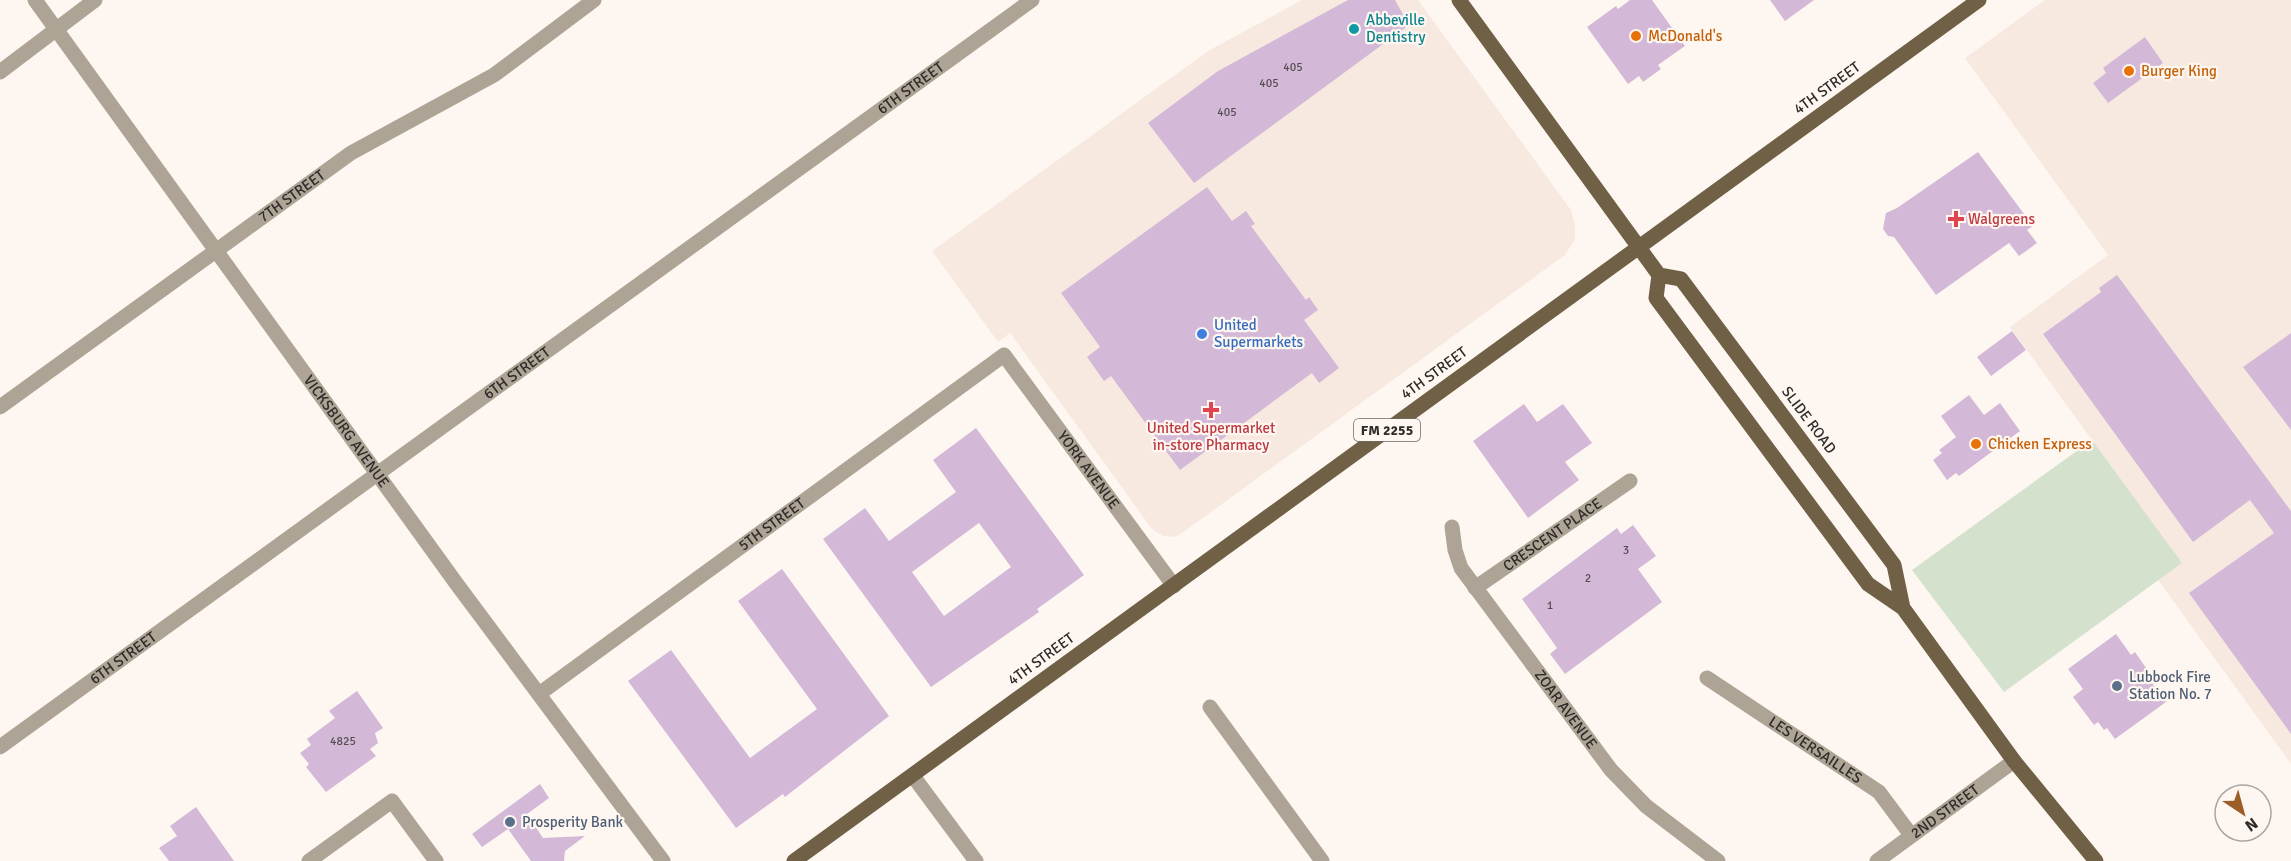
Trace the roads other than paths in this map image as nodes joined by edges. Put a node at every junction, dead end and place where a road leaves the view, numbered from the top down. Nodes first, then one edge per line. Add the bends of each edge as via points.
1 (35, 0) edge
2 (95, 0) edge
3 (594, 0) edge
4 (1032, 0) edge
5 (1459, 0) edge
6 (1979, 0) edge
7 (56, 29) junction
8 (0, 72) edge
9 (1638, 247) junction
10 (216, 250) junction
11 (1659, 275) junction
12 (1004, 355) joint
13 (0, 407) edge
14 (377, 473) junction
15 (1630, 481) dead end
16 (1452, 526) dead end
17 (1174, 586) junction
18 (1476, 588) junction
19 (1903, 608) junction
20 (1707, 678) dead end
21 (539, 694) junction
22 (1210, 707) dead end
23 (0, 747) edge
24 (2014, 761) junction
25 (913, 776) junction
26 (1911, 835) junction
27 (309, 861) edge
28 (436, 861) edge
29 (663, 861) edge
30 (794, 861) edge
31 (976, 861) edge
32 (1322, 861) edge
33 (1718, 861) edge
34 (1876, 861) edge
35 (2096, 861) edge

1 - 7 street, VICKSBURG AVENUE
2 - 7 street
3 - 10 street, 7TH STREET via 494,75 351,153
4 - 14 street, 6TH STREET
5 - 9 main road
6 - 9 main road, 4TH STREET / FM 2255
7 - 8 street
7 - 10 street, VICKSBURG AVENUE
9 - 11 main road
9 - 17 main road, 4TH STREET / FM 2255
10 - 13 street, 7TH STREET
10 - 14 street, VICKSBURG AVENUE
11 - 19 main road, SLIDE ROAD via 1656,298 1697,356 1868,584
11 - 19 main road, SLIDE ROAD via 1681,279 1894,565
12 - 17 street, YORK AVENUE
12 - 21 street, 5TH STREET
14 - 21 street, VICKSBURG AVENUE
14 - 23 street, 6TH STREET
15 - 18 street, CRESCENT PLACE
16 - 18 street, ZOAR AVENUE via 1461,568
17 - 25 main road, 4TH STREET / FM 2255
18 - 33 street, ZOAR AVENUE via 1611,770 1646,806
19 - 24 main road, SLIDE ROAD
20 - 26 street, LES VERSAILLES via 1879,792
21 - 29 street, VICKSBURG AVENUE
22 - 32 street
24 - 26 street, 2ND STREET
24 - 35 main road, SLIDE ROAD
25 - 30 main road, 4TH STREET / FM 2255
25 - 31 street
26 - 34 street, 2ND STREET
27 - 28 street via 392,801

